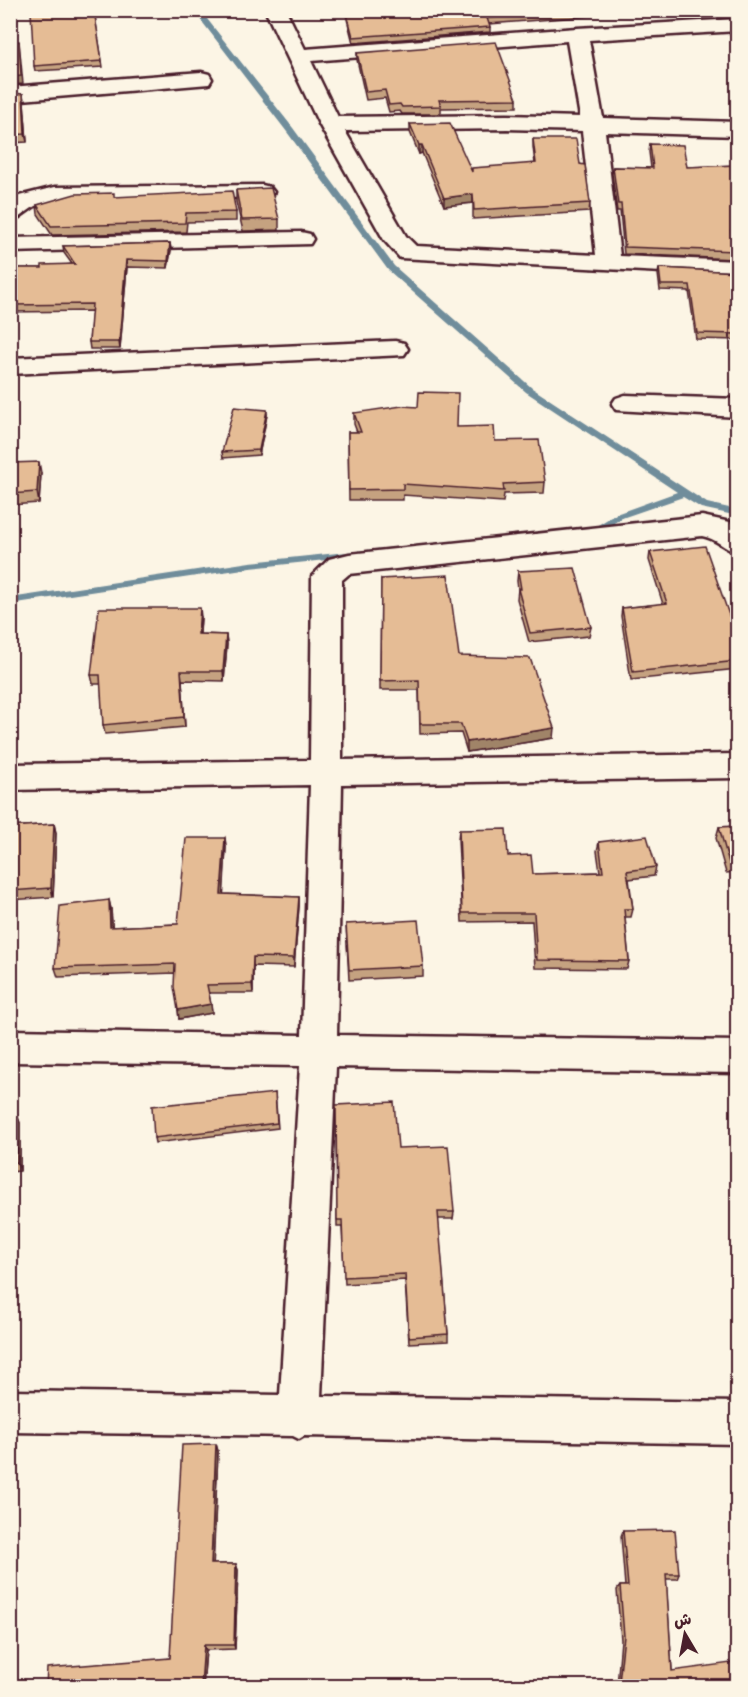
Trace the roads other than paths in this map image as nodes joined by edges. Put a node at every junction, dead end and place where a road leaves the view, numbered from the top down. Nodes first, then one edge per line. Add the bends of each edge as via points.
1 (275, 10) edge
2 (626, 10) edge
3 (738, 25) edge
4 (634, 31) junction
5 (577, 34) junction
6 (297, 56) junction
7 (201, 79) dead end
8 (10, 94) edge
9 (330, 124) junction
10 (593, 124) junction
11 (738, 129) edge
12 (262, 192) edge
13 (10, 213) edge
14 (301, 239) dead end
15 (10, 245) edge
16 (609, 263) junction
17 (738, 269) edge
18 (395, 349) dead end
19 (10, 366) edge
20 (625, 404) dead end
21 (738, 408) edge
22 (738, 543) edge
23 (738, 766) edge
24 (326, 773) junction
25 (10, 777) edge
26 (10, 1046) edge
27 (319, 1049) junction
28 (738, 1057) edge
29 (10, 1412) edge
30 (298, 1418) junction
31 (738, 1423) edge

1 - 6 street
2 - 4 street
3 - 4 street
4 - 5 street
5 - 6 street
5 - 10 street
6 - 9 street
7 - 8 street
9 - 10 street
9 - 16 street via 396,240 409,253
10 - 11 street
10 - 16 street
12 - 13 street via 55,194 27,201
14 - 15 street
16 - 17 street
18 - 19 street
20 - 21 street
22 - 24 street via 720,529 702,526 339,566 327,576
23 - 24 street
24 - 25 street
24 - 27 street
26 - 27 street
27 - 28 street
27 - 30 street
29 - 30 street
30 - 31 street

